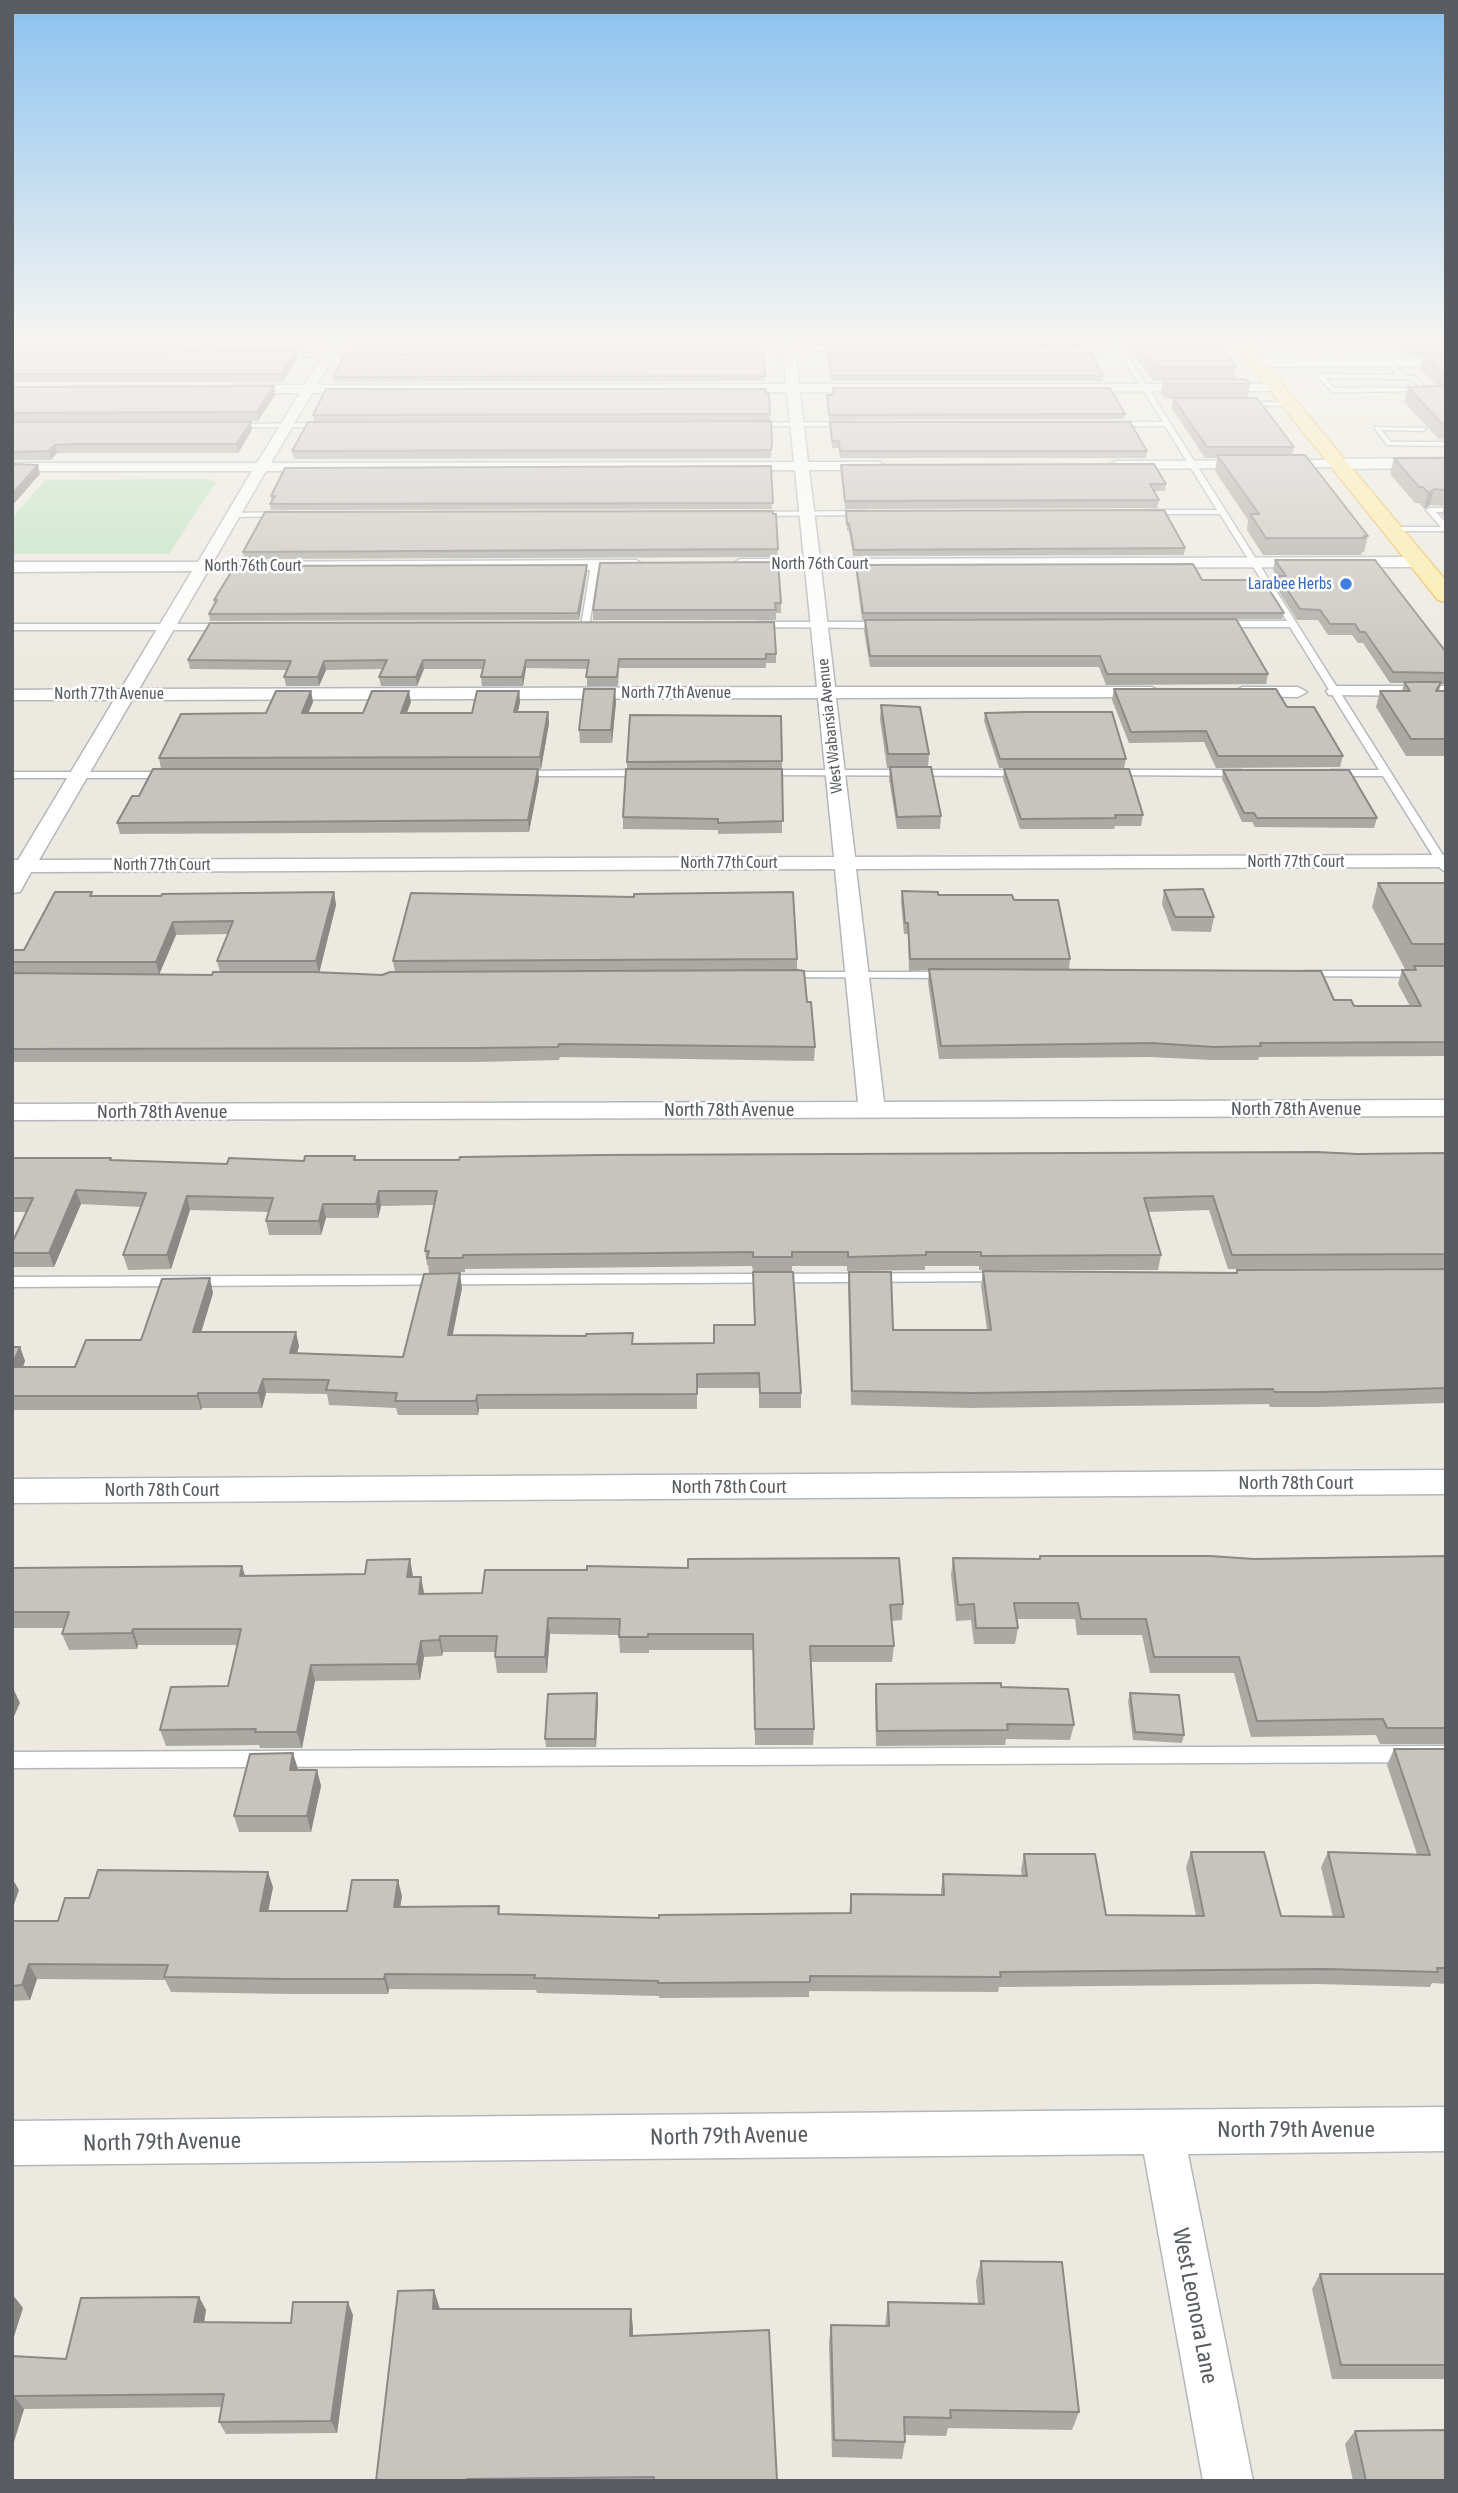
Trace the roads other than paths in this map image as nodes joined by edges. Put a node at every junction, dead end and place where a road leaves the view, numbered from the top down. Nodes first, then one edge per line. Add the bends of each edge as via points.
1 (267, 458) edge
2 (801, 458) edge
3 (1189, 458) edge
4 (1332, 458) edge
5 (1446, 463) edge
6 (1193, 464) junction
7 (1337, 464) junction
8 (1098, 465) edge
9 (802, 466) junction
10 (894, 466) edge
11 (12, 467) edge
12 (262, 467) junction
13 (1446, 510) edge
14 (1139, 512) edge
15 (1222, 512) junction
16 (807, 513) junction
17 (874, 513) edge
18 (286, 514) edge
19 (741, 514) edge
20 (233, 515) junction
21 (1391, 529) junction
22 (1446, 529) edge
23 (1418, 562) junction
24 (1254, 563) junction
25 (718, 564) edge
26 (812, 564) junction
27 (595, 565) junction
28 (649, 565) edge
29 (203, 566) junction
30 (12, 567) edge
31 (1446, 596) edge
32 (1209, 624) edge
33 (1292, 624) junction
34 (598, 625) edge
35 (750, 625) edge
36 (819, 625) junction
37 (890, 625) edge
38 (237, 626) edge
39 (571, 626) edge
40 (585, 626) junction
41 (12, 627) edge
42 (167, 627) junction
43 (1335, 691) junction
44 (1446, 691) edge
45 (1174, 692) edge
46 (1230, 692) edge
47 (1298, 692) dead end
48 (826, 693) junction
49 (126, 694) junction
50 (12, 695) edge
51 (651, 773) edge
52 (747, 773) edge
53 (835, 773) junction
54 (1037, 773) edge
55 (1107, 773) edge
56 (1246, 773) edge
57 (1316, 773) edge
58 (1386, 773) junction
59 (513, 774) edge
60 (12, 775) edge
61 (79, 775) junction
62 (181, 775) edge
63 (845, 863) junction
64 (1444, 864) edge
65 (19, 866) edge
66 (12, 887) edge
67 (1295, 974) edge
68 (1446, 974) edge
69 (776, 975) edge
70 (858, 975) junction
71 (952, 975) edge
72 (1446, 1108) edge
73 (872, 1110) junction
74 (12, 1112) edge
75 (1014, 1278) edge
76 (12, 1282) edge
77 (1446, 1482) edge
78 (12, 1491) edge
79 (1446, 1754) edge
80 (12, 1760) edge
81 (1446, 2129) edge
82 (1162, 2131) junction
83 (12, 2143) edge
84 (1228, 2481) edge

1 - 12 street
2 - 9 street, West Wabansia Avenue
3 - 6 lane
4 - 7 main road
5 - 7 street
6 - 7 street
6 - 8 street
6 - 15 lane
7 - 21 main road
9 - 10 street
9 - 12 street
9 - 16 street, West Wabansia Avenue
11 - 12 street
12 - 20 street
13 - 22 lane via 1430,510
14 - 15 lane
15 - 24 lane
16 - 17 lane
16 - 19 lane
16 - 26 street, West Wabansia Avenue
18 - 20 lane
20 - 29 street
21 - 22 lane
21 - 23 main road
23 - 24 street, North 76th Court
23 - 31 main road
24 - 26 street, North 76th Court
24 - 33 lane
25 - 26 street, North 76th Court
26 - 36 street, West Wabansia Avenue
27 - 28 street, North 76th Court
27 - 29 street, North 76th Court
27 - 40 lane
29 - 30 street, North 76th Court
29 - 42 street
32 - 33 lane
33 - 43 lane
34 - 40 lane
35 - 36 lane
36 - 37 lane
36 - 48 street, West Wabansia Avenue
38 - 42 lane
39 - 40 lane
41 - 42 lane
42 - 49 street
43 - 44 street
43 - 58 lane
45 - 48 street, North 77th Avenue
46 - 47 street
48 - 49 street, North 77th Avenue
48 - 53 street, West Wabansia Avenue
49 - 50 street, North 77th Avenue
49 - 61 street
51 - 59 lane
52 - 53 lane
53 - 54 lane
53 - 63 street, West Wabansia Avenue
55 - 56 lane
57 - 58 lane
58 - 64 lane
60 - 61 lane
61 - 62 lane
61 - 65 street
63 - 64 street, North 77th Court
63 - 65 street, North 77th Court
63 - 70 street, West Wabansia Avenue
65 - 66 street
67 - 68 lane
69 - 70 lane
70 - 71 lane
70 - 73 street, West Wabansia Avenue
72 - 73 street, North 78th Avenue
73 - 74 street, North 78th Avenue
75 - 76 lane
77 - 78 street, North 78th Court
79 - 80 lane
81 - 82 street, North 79th Avenue
82 - 83 street, North 79th Avenue
82 - 84 street, West Leonora Lane

